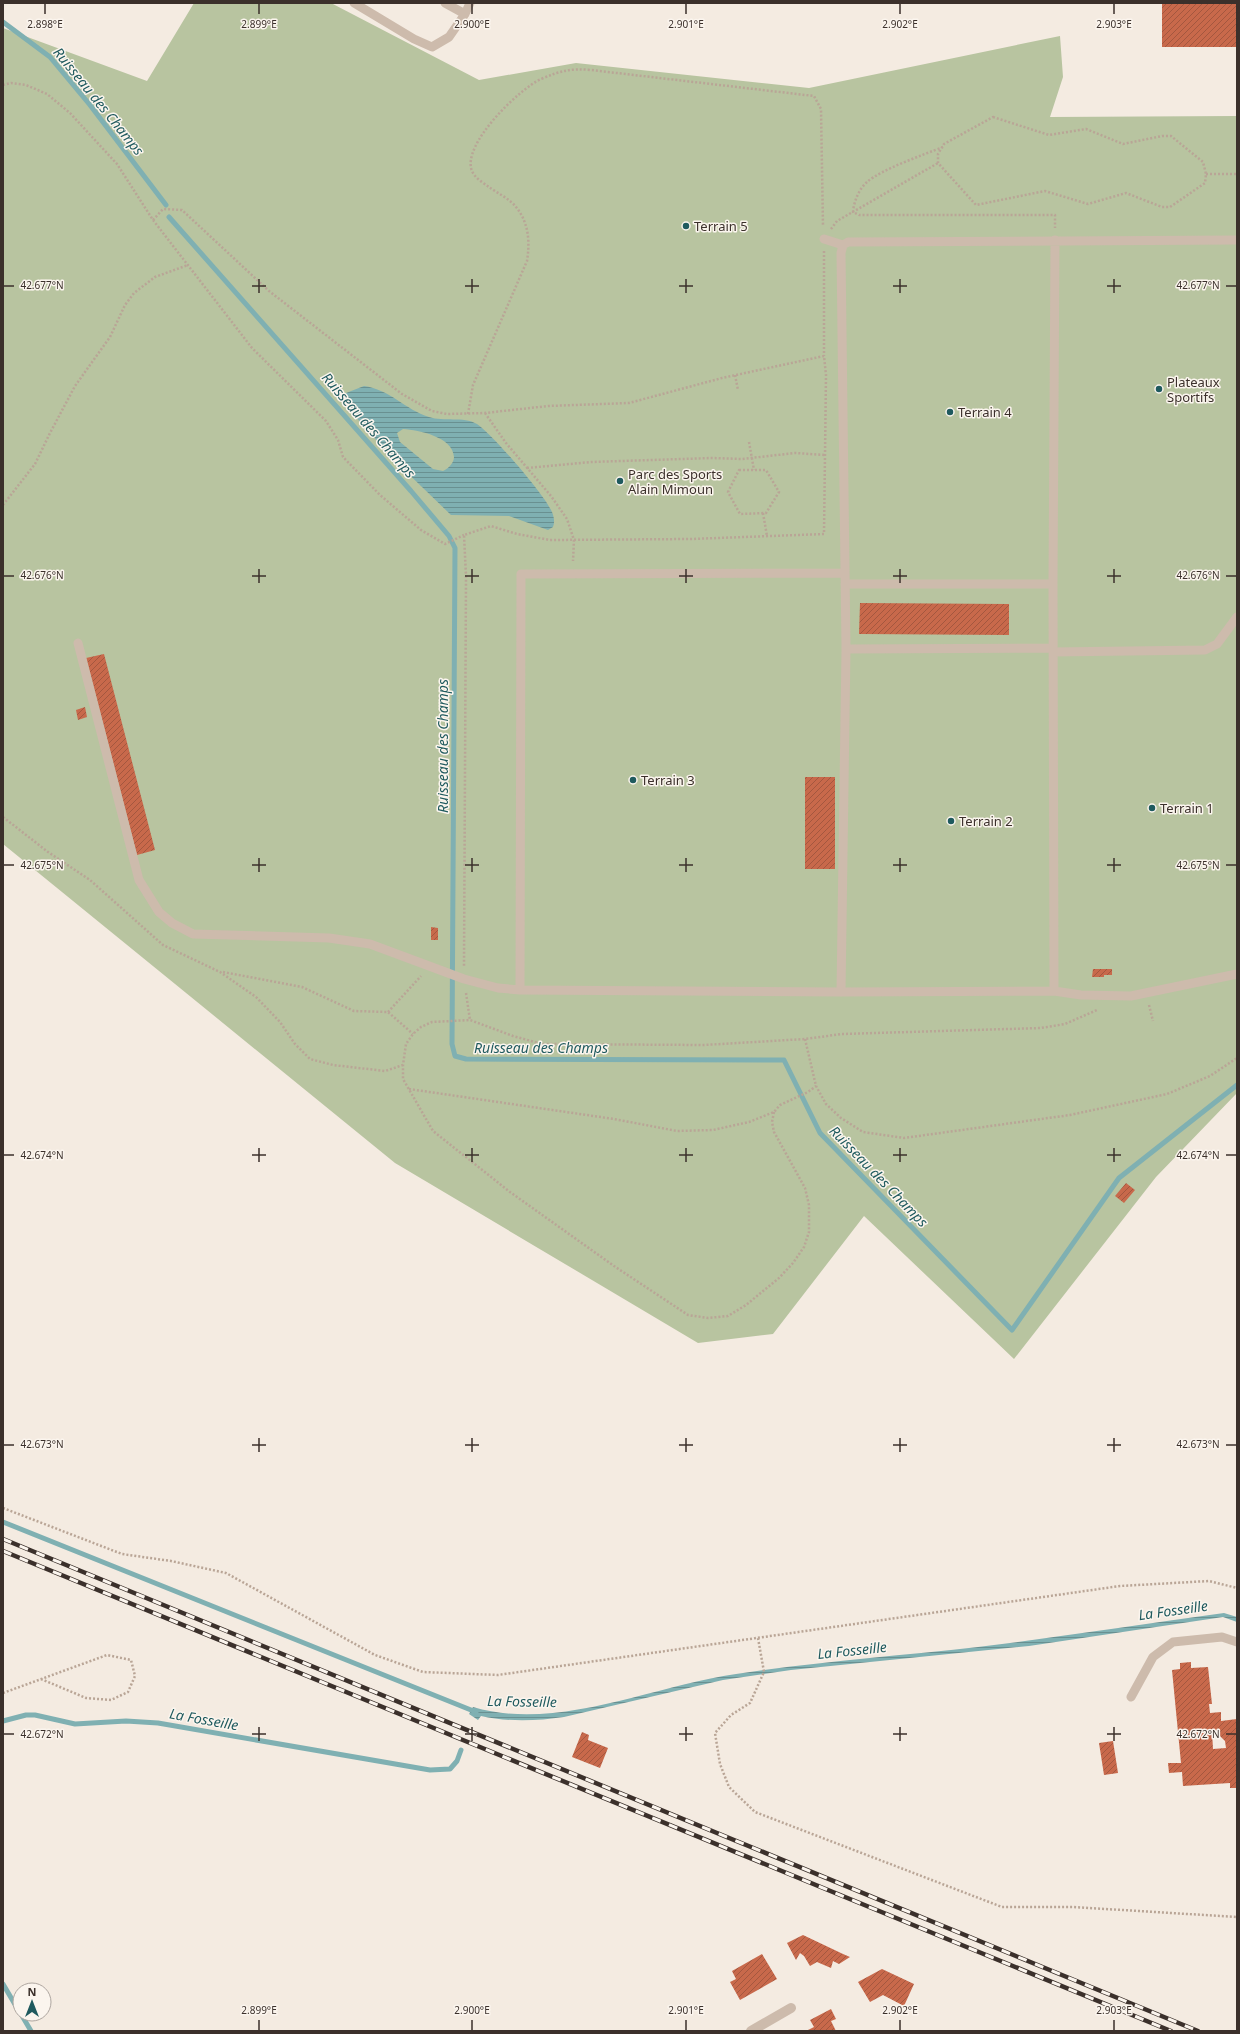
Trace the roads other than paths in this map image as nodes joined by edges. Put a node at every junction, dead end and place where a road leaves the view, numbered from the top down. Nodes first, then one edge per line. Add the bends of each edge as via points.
1 (354, 3) edge
2 (445, 3) edge
3 (470, 3) edge
4 (465, 14) junction
5 (824, 239) road end
6 (1055, 240) junction
7 (1237, 240) edge
8 (844, 244) junction
9 (845, 573) junction
10 (845, 584) junction
11 (1053, 584) junction
12 (1237, 617) edge
13 (78, 643) dead end
14 (846, 649) junction
15 (1053, 650) junction
16 (1237, 974) edge
17 (520, 990) junction
18 (1054, 990) junction
19 (841, 992) junction
20 (1237, 1642) edge
21 (1131, 1696) dead end
22 (791, 2008) dead end
23 (751, 2031) edge

1 - 4 lane via 432,47 449,37
2 - 4 lane
3 - 4 lane
5 - 8 lane
6 - 7 lane
6 - 8 lane
6 - 11 lane
8 - 9 lane via 841,253
9 - 10 lane
9 - 17 lane via 521,574
10 - 11 lane
10 - 14 lane
11 - 15 lane
12 - 15 lane via 1216,644 1205,650
13 - 17 lane via 139,880 159,912 172,923 193,934 329,938 370,944 462,978 498,988
14 - 15 lane
14 - 19 lane
15 - 18 lane
16 - 18 lane via 1131,996 1081,995
17 - 19 lane
18 - 19 lane
20 - 21 lane via 1222,1637 1173,1642 1153,1657
22 - 23 street

